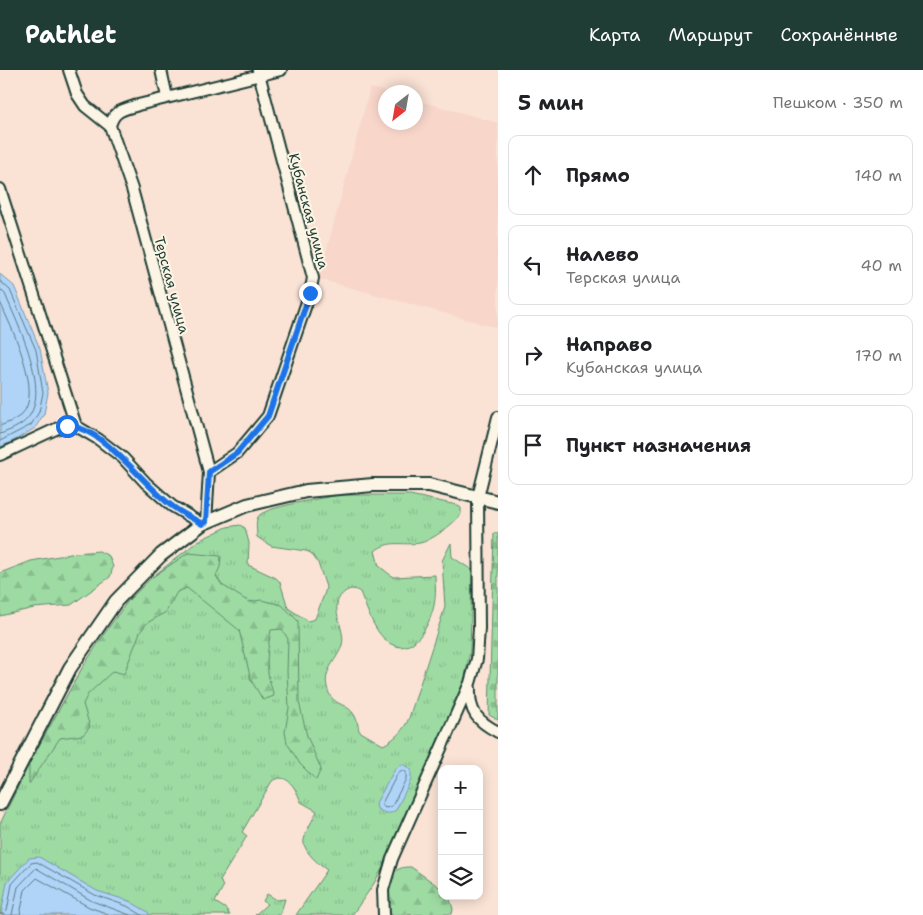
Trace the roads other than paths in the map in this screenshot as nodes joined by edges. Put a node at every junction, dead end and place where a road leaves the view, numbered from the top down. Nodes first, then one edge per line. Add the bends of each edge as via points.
1 (69, 70) edge
2 (161, 70) edge
3 (281, 70) edge
4 (259, 73) edge
5 (167, 97) junction
6 (110, 126) junction
7 (0, 188) edge
8 (498, 417) edge
9 (76, 426) junction
10 (0, 455) edge
11 (209, 472) junction
12 (478, 496) junction
13 (498, 502) edge
14 (204, 523) junction
15 (470, 683) junction
16 (498, 732) edge
17 (0, 804) edge
18 (384, 915) edge

1 - 6 street via 76,94 85,106
2 - 5 street
3 - 4 street
4 - 5 street
4 - 11 street, Кубанская улица via 313,278 268,416 237,453
5 - 6 street via 120,111 112,117
6 - 11 street, Терская улица via 132,189
7 - 9 street
8 - 12 street
9 - 10 street via 58,428
9 - 14 street via 123,458 172,506
11 - 14 street, Терская улица
12 - 13 street
12 - 14 street via 429,485 373,485 306,491 247,504
12 - 15 street via 479,628 477,659
14 - 17 street via 160,555 116,601 70,668
15 - 16 street via 472,708 480,720
15 - 18 street via 392,858 383,890

